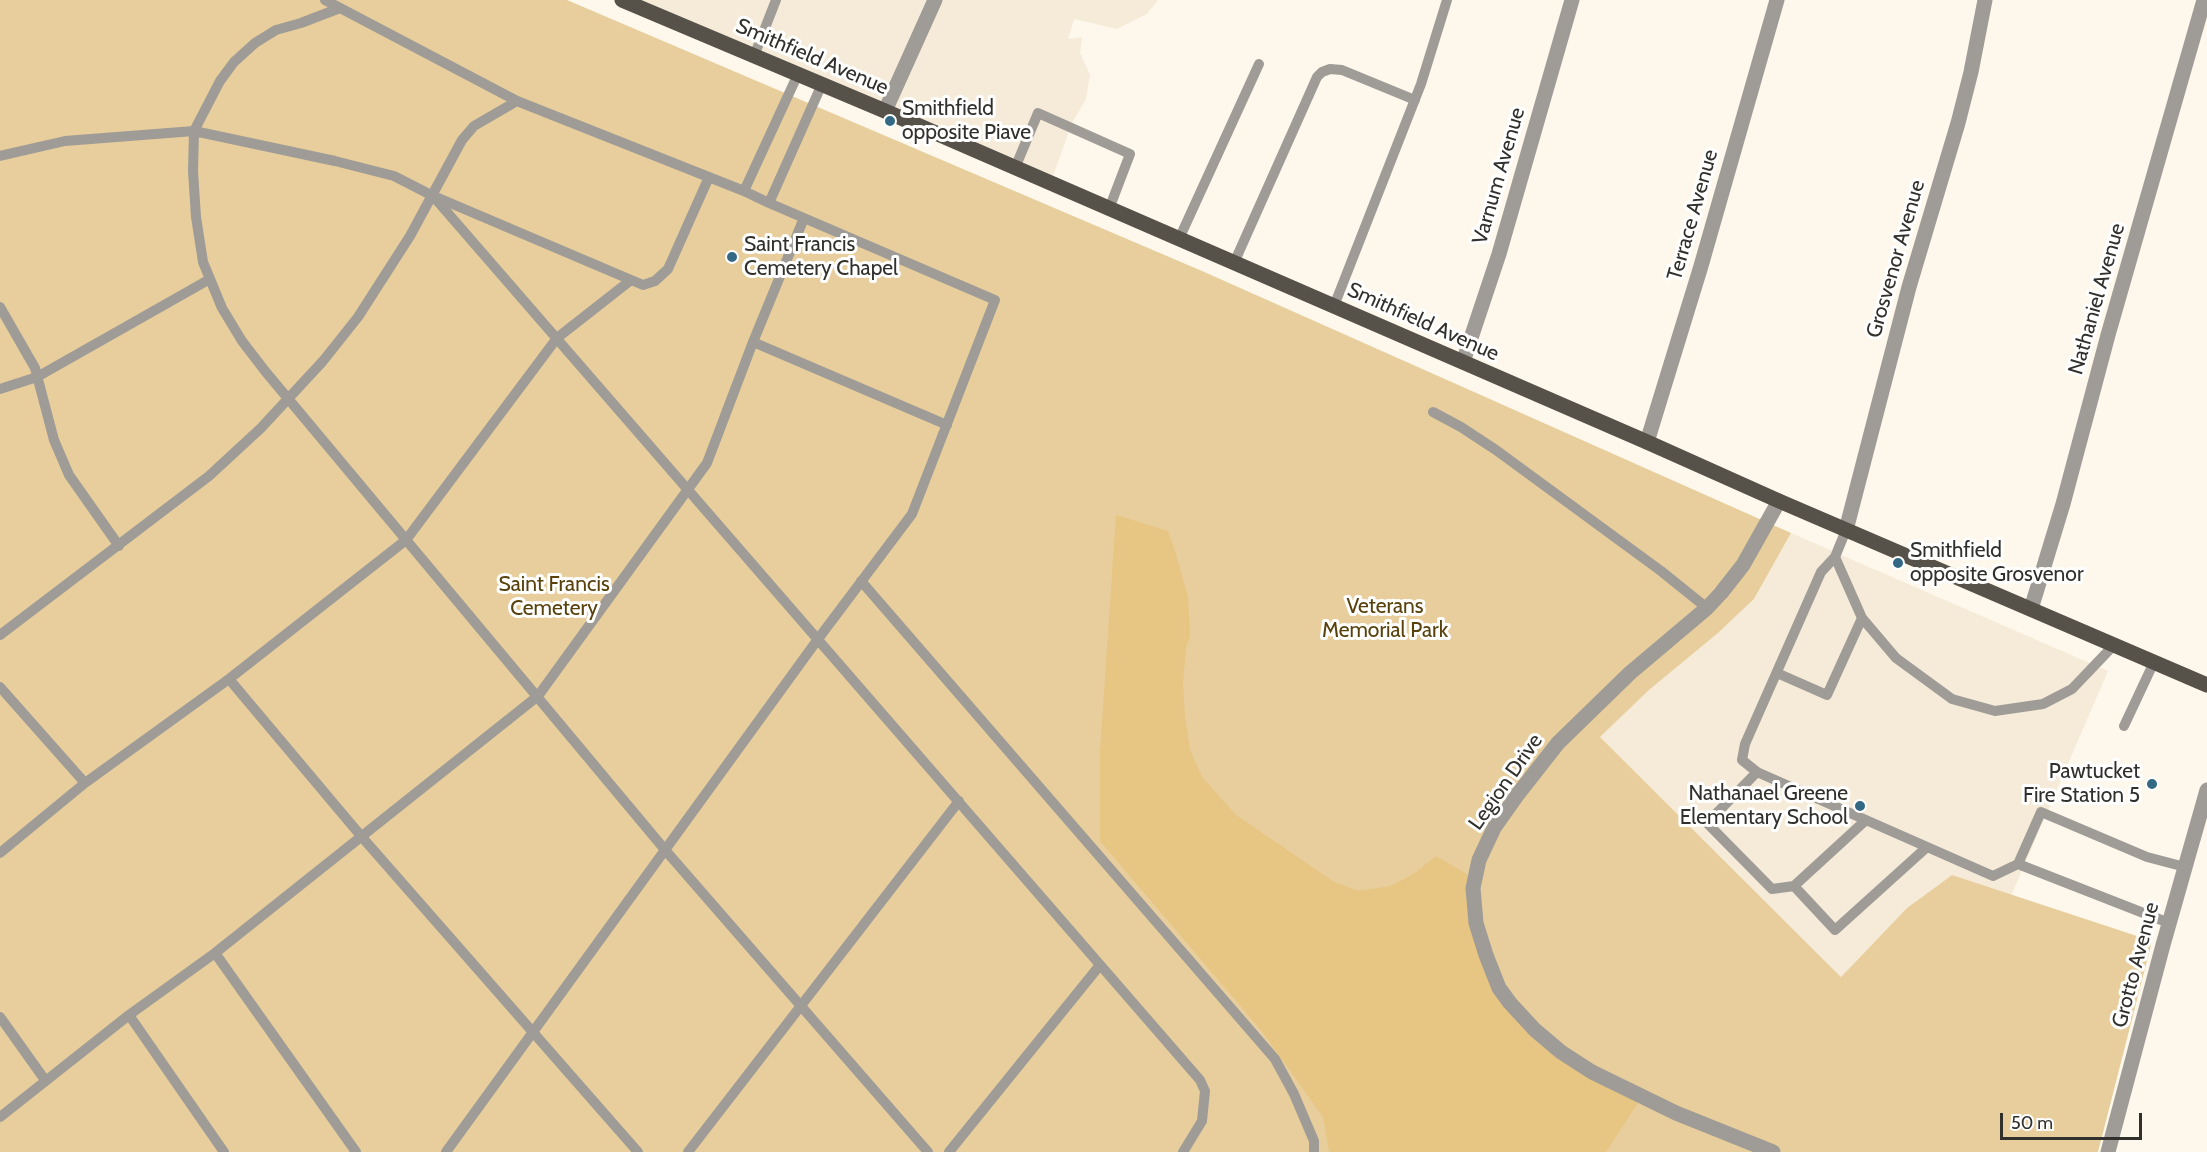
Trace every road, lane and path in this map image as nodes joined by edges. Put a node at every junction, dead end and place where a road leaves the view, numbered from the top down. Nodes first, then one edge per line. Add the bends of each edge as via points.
1 (325, 0) edge
2 (622, 0) edge
3 (776, 0) edge
4 (935, 0) edge
5 (1448, 0) edge
6 (1572, 0) edge
7 (1777, 0) edge
8 (1985, 0) edge
9 (2204, 0) edge
10 (340, 8) junction
11 (753, 56) junction
12 (1259, 64) dead end
13 (798, 74) junction
14 (822, 84) junction
15 (517, 100) junction
16 (1415, 100) junction
17 (885, 111) junction
18 (194, 131) junction
19 (0, 156) edge
20 (1015, 168) junction
21 (709, 177) junction
22 (744, 191) junction
23 (433, 196) junction
24 (769, 203) junction
25 (1109, 209) junction
26 (804, 219) junction
27 (1179, 239) junction
28 (1234, 263) junction
29 (210, 279) junction
30 (631, 280) junction
31 (1334, 306) junction
32 (0, 307) edge
33 (557, 338) junction
34 (753, 342) junction
35 (1463, 362) junction
36 (37, 377) junction
37 (0, 389) edge
38 (288, 399) junction
39 (1433, 412) dead end
40 (947, 425) junction
41 (1647, 442) junction
42 (688, 490) junction
43 (1779, 501) junction
44 (1846, 530) junction
45 (406, 540) junction
46 (119, 546) junction
47 (1835, 557) junction
48 (861, 581) junction
49 (1707, 608) junction
50 (2031, 609) junction
51 (1862, 618) junction
52 (0, 635) edge
53 (818, 639) junction
54 (2114, 645) junction
55 (2154, 662) junction
56 (1777, 673) junction
57 (229, 679) junction
58 (2207, 685) edge
59 (0, 687) edge
60 (538, 696) junction
61 (2124, 726) dead end
62 (1757, 772) junction
63 (85, 783) junction
64 (2207, 790) edge
65 (959, 801) junction
66 (1866, 820) junction
67 (360, 836) junction
68 (1927, 847) junction
69 (666, 850) junction
70 (0, 853) edge
71 (2018, 864) junction
72 (2185, 867) junction
73 (1794, 886) junction
74 (2169, 922) junction
75 (215, 953) junction
76 (1100, 965) junction
77 (802, 1005) junction
78 (129, 1015) junction
79 (0, 1017) edge
80 (533, 1033) junction
81 (45, 1080) junction
82 (0, 1117) edge
83 (224, 1152) edge
84 (356, 1152) edge
85 (446, 1152) edge
86 (638, 1152) edge
87 (688, 1152) edge
88 (928, 1152) edge
89 (949, 1152) edge
90 (1183, 1152) edge
91 (1314, 1152) edge
92 (1773, 1152) edge
93 (2108, 1152) edge

1 - 10 lane
2 - 11 main road, Smithfield Avenue
3 - 11 lane
4 - 17 street
5 - 16 lane
6 - 35 street, Varnum Avenue via 1499,254
7 - 41 street, Terrace Avenue
8 - 44 street, Grosvenor Avenue via 1958,123 1909,287
9 - 50 street, Nathaniel Avenue
10 - 15 lane
10 - 18 lane via 276,30 255,43 220,81
11 - 13 main road, Smithfield Avenue
12 - 27 lane
13 - 14 main road, Smithfield Avenue
13 - 22 lane
14 - 17 main road, Smithfield Avenue
14 - 24 lane
15 - 21 lane
15 - 23 lane via 474,126 451,158
16 - 28 lane via 1342,70 1322,72
16 - 31 lane
17 - 20 main road, Smithfield Avenue
18 - 19 lane via 65,141
18 - 23 lane via 394,176
18 - 29 lane via 196,217 203,262
20 - 25 main road, Smithfield Avenue
20 - 25 lane via 1038,113 1130,154
21 - 22 lane
21 - 30 lane via 668,269 655,281 643,285
22 - 24 lane
23 - 30 lane
23 - 33 lane
23 - 38 lane via 358,317
24 - 26 lane
25 - 27 main road, Smithfield Avenue
26 - 34 lane
26 - 40 lane via 995,300
27 - 28 main road, Smithfield Avenue
28 - 31 main road, Smithfield Avenue
29 - 36 lane
29 - 38 lane via 242,341
30 - 33 lane
31 - 35 main road, Smithfield Avenue
32 - 36 lane
33 - 42 lane
33 - 45 lane
34 - 40 lane
34 - 42 lane via 713,450
35 - 41 main road, Smithfield Avenue
36 - 37 lane
36 - 46 lane via 54,440 69,475
38 - 45 lane
38 - 46 lane via 227,460
39 - 49 lane via 1496,450
40 - 48 lane via 912,514
41 - 43 main road, Smithfield Avenue
42 - 53 lane
42 - 60 lane
43 - 44 main road, Smithfield Avenue
43 - 49 street, Legion Drive via 1743,565
44 - 47 lane
44 - 50 main road, Smithfield Avenue
45 - 57 lane
45 - 60 lane
46 - 52 lane
47 - 51 lane
47 - 56 lane via 1821,572
48 - 53 lane
48 - 91 lane via 1275,1059 1314,1141
49 - 92 street, Legion Drive via 1594,706 1558,743 1494,828 1479,860 1473,906 1499,988 1522,1017 1553,1045 1592,1072 1676,1113
50 - 54 main road, Smithfield Avenue
51 - 54 lane via 1896,658 1952,699 1995,711 2043,704 2072,689
51 - 56 lane via 1827,695
53 - 65 lane
53 - 69 lane
54 - 55 main road, Smithfield Avenue
55 - 58 main road, Smithfield Avenue
55 - 61 lane
56 - 62 lane via 1745,744 1742,760
57 - 63 lane
57 - 67 lane
59 - 63 lane
60 - 67 lane
60 - 69 lane
62 - 66 lane
62 - 73 lane via 1707,823 1772,889
63 - 70 lane
64 - 72 street, Grotto Avenue
65 - 76 lane
65 - 77 lane
66 - 68 lane
66 - 73 lane
67 - 75 lane
67 - 80 lane
68 - 71 lane via 1993,876
68 - 73 lane via 1835,930
69 - 77 lane
69 - 80 lane
71 - 72 lane via 2041,812 2147,857
71 - 74 lane
72 - 74 street, Grotto Avenue
74 - 93 street, Grotto Avenue
75 - 78 lane
75 - 84 lane
76 - 89 lane
76 - 90 lane via 1200,1080 1205,1091 1202,1121
77 - 87 lane
77 - 88 lane
78 - 81 lane
78 - 83 lane
79 - 81 lane
80 - 85 lane
80 - 86 lane
81 - 82 lane

